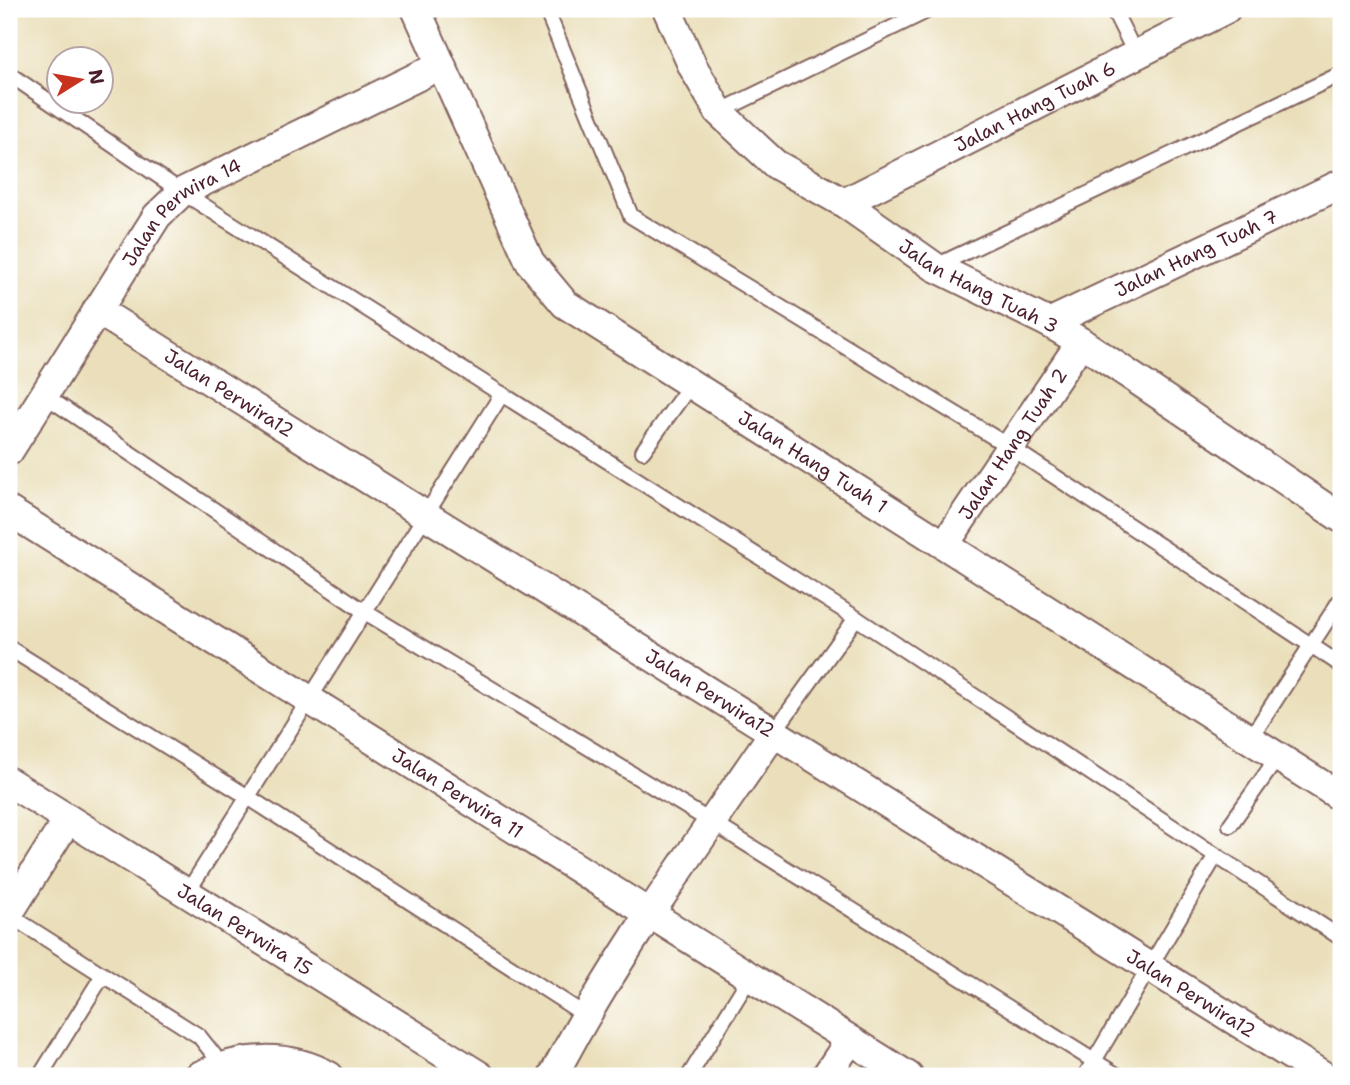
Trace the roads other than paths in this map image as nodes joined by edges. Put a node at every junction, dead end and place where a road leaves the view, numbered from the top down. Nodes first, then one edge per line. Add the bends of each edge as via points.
1 (415, 9) edge
2 (546, 9) edge
3 (667, 9) edge
4 (930, 9) edge
5 (1113, 9) edge
6 (1226, 9) edge
7 (1135, 53) junction
8 (439, 66) junction
9 (9, 74) edge
10 (1341, 74) edge
11 (719, 112) junction
12 (1341, 184) edge
13 (182, 192) junction
14 (844, 203) junction
15 (935, 267) junction
16 (97, 310) junction
17 (1049, 323) junction
18 (1081, 342) junction
19 (691, 384) junction
20 (502, 394) junction
21 (44, 395) junction
22 (1010, 447) junction
23 (9, 451) edge
24 (643, 451) dead end
25 (9, 511) edge
26 (426, 514) junction
27 (1341, 518) edge
28 (945, 544) junction
29 (1341, 599) edge
30 (365, 612) junction
31 (856, 618) junction
32 (1311, 646) junction
33 (9, 648) edge
34 (1341, 665) edge
35 (309, 699) junction
36 (774, 732) junction
37 (1250, 739) junction
38 (1278, 757) junction
39 (9, 782) edge
40 (248, 797) junction
41 (1341, 797) edge
42 (68, 819) junction
43 (712, 823) junction
44 (1230, 825) dead end
45 (1215, 857) junction
46 (187, 893) junction
47 (649, 913) junction
48 (9, 914) edge
49 (1341, 938) edge
50 (1150, 967) junction
51 (103, 975) junction
52 (750, 977) junction
53 (585, 1015) junction
54 (850, 1040) junction
55 (1093, 1060) junction
56 (211, 1071) edge
57 (40, 1076) edge
58 (329, 1076) edge
59 (480, 1076) edge
60 (552, 1076) edge
61 (688, 1076) edge
62 (826, 1076) edge
63 (908, 1076) edge
64 (1085, 1076) edge
65 (1118, 1076) edge
66 (1324, 1076) edge

1 - 8 street, Jalan Hang Tuah 1
2 - 22 lane via 631,216
3 - 11 street, Jalan Hang Tuah 3
4 - 11 lane
5 - 7 lane
6 - 7 street, Jalan Hang Tuah 6
7 - 14 street, Jalan Hang Tuah 6
8 - 13 street, Jalan Perwira 14
8 - 19 street, Jalan Hang Tuah 1 via 530,262 565,304
9 - 13 lane
10 - 15 lane
11 - 14 street, Jalan Hang Tuah 3 via 775,164
12 - 17 street, Jalan Hang Tuah 7
13 - 16 street, Jalan Perwira 14 via 157,216
13 - 20 lane
14 - 15 street, Jalan Hang Tuah 3
15 - 17 street, Jalan Hang Tuah 3
16 - 21 street, Jalan Perwira 14
16 - 26 street, Jalan Perwira12
17 - 18 street, Jalan Hang Tuah 3
18 - 22 street, Jalan Hang Tuah 2
18 - 27 street, Jalan Hang Tuah 3
19 - 24 lane
19 - 28 street, Jalan Hang Tuah 1
20 - 26 lane
20 - 31 lane
21 - 23 street, Jalan Perwira 14
21 - 30 lane
22 - 28 street, Jalan Hang Tuah 2
22 - 32 lane
25 - 35 street, Jalan Perwira 11
26 - 30 lane
26 - 36 street, Jalan Perwira12
28 - 37 street, Jalan Hang Tuah 1
29 - 32 lane
30 - 35 lane
30 - 43 lane
31 - 36 lane
31 - 45 lane
32 - 34 lane
32 - 37 lane
33 - 40 lane
35 - 40 lane
35 - 47 street, Jalan Perwira 11
36 - 43 street
36 - 50 street, Jalan Perwira12
37 - 38 street, Jalan Hang Tuah 1
38 - 41 street, Jalan Hang Tuah 1
38 - 44 lane
39 - 42 street, Jalan Perwira 15
40 - 46 lane
40 - 53 lane
42 - 46 street, Jalan Perwira 15
42 - 48 street
43 - 47 street
43 - 55 lane
45 - 49 lane
45 - 50 lane
46 - 59 street, Jalan Perwira 15
47 - 52 street, Jalan Perwira 11
47 - 53 street
48 - 51 lane
50 - 55 lane
50 - 66 street, Jalan Perwira12
51 - 56 lane via 199,1036
51 - 57 lane
52 - 54 street, Jalan Perwira 11
52 - 61 lane
53 - 60 street
54 - 62 street
54 - 63 street, Jalan Perwira 11
55 - 64 lane
55 - 65 lane
56 - 58 street via 247,1059 307,1063

